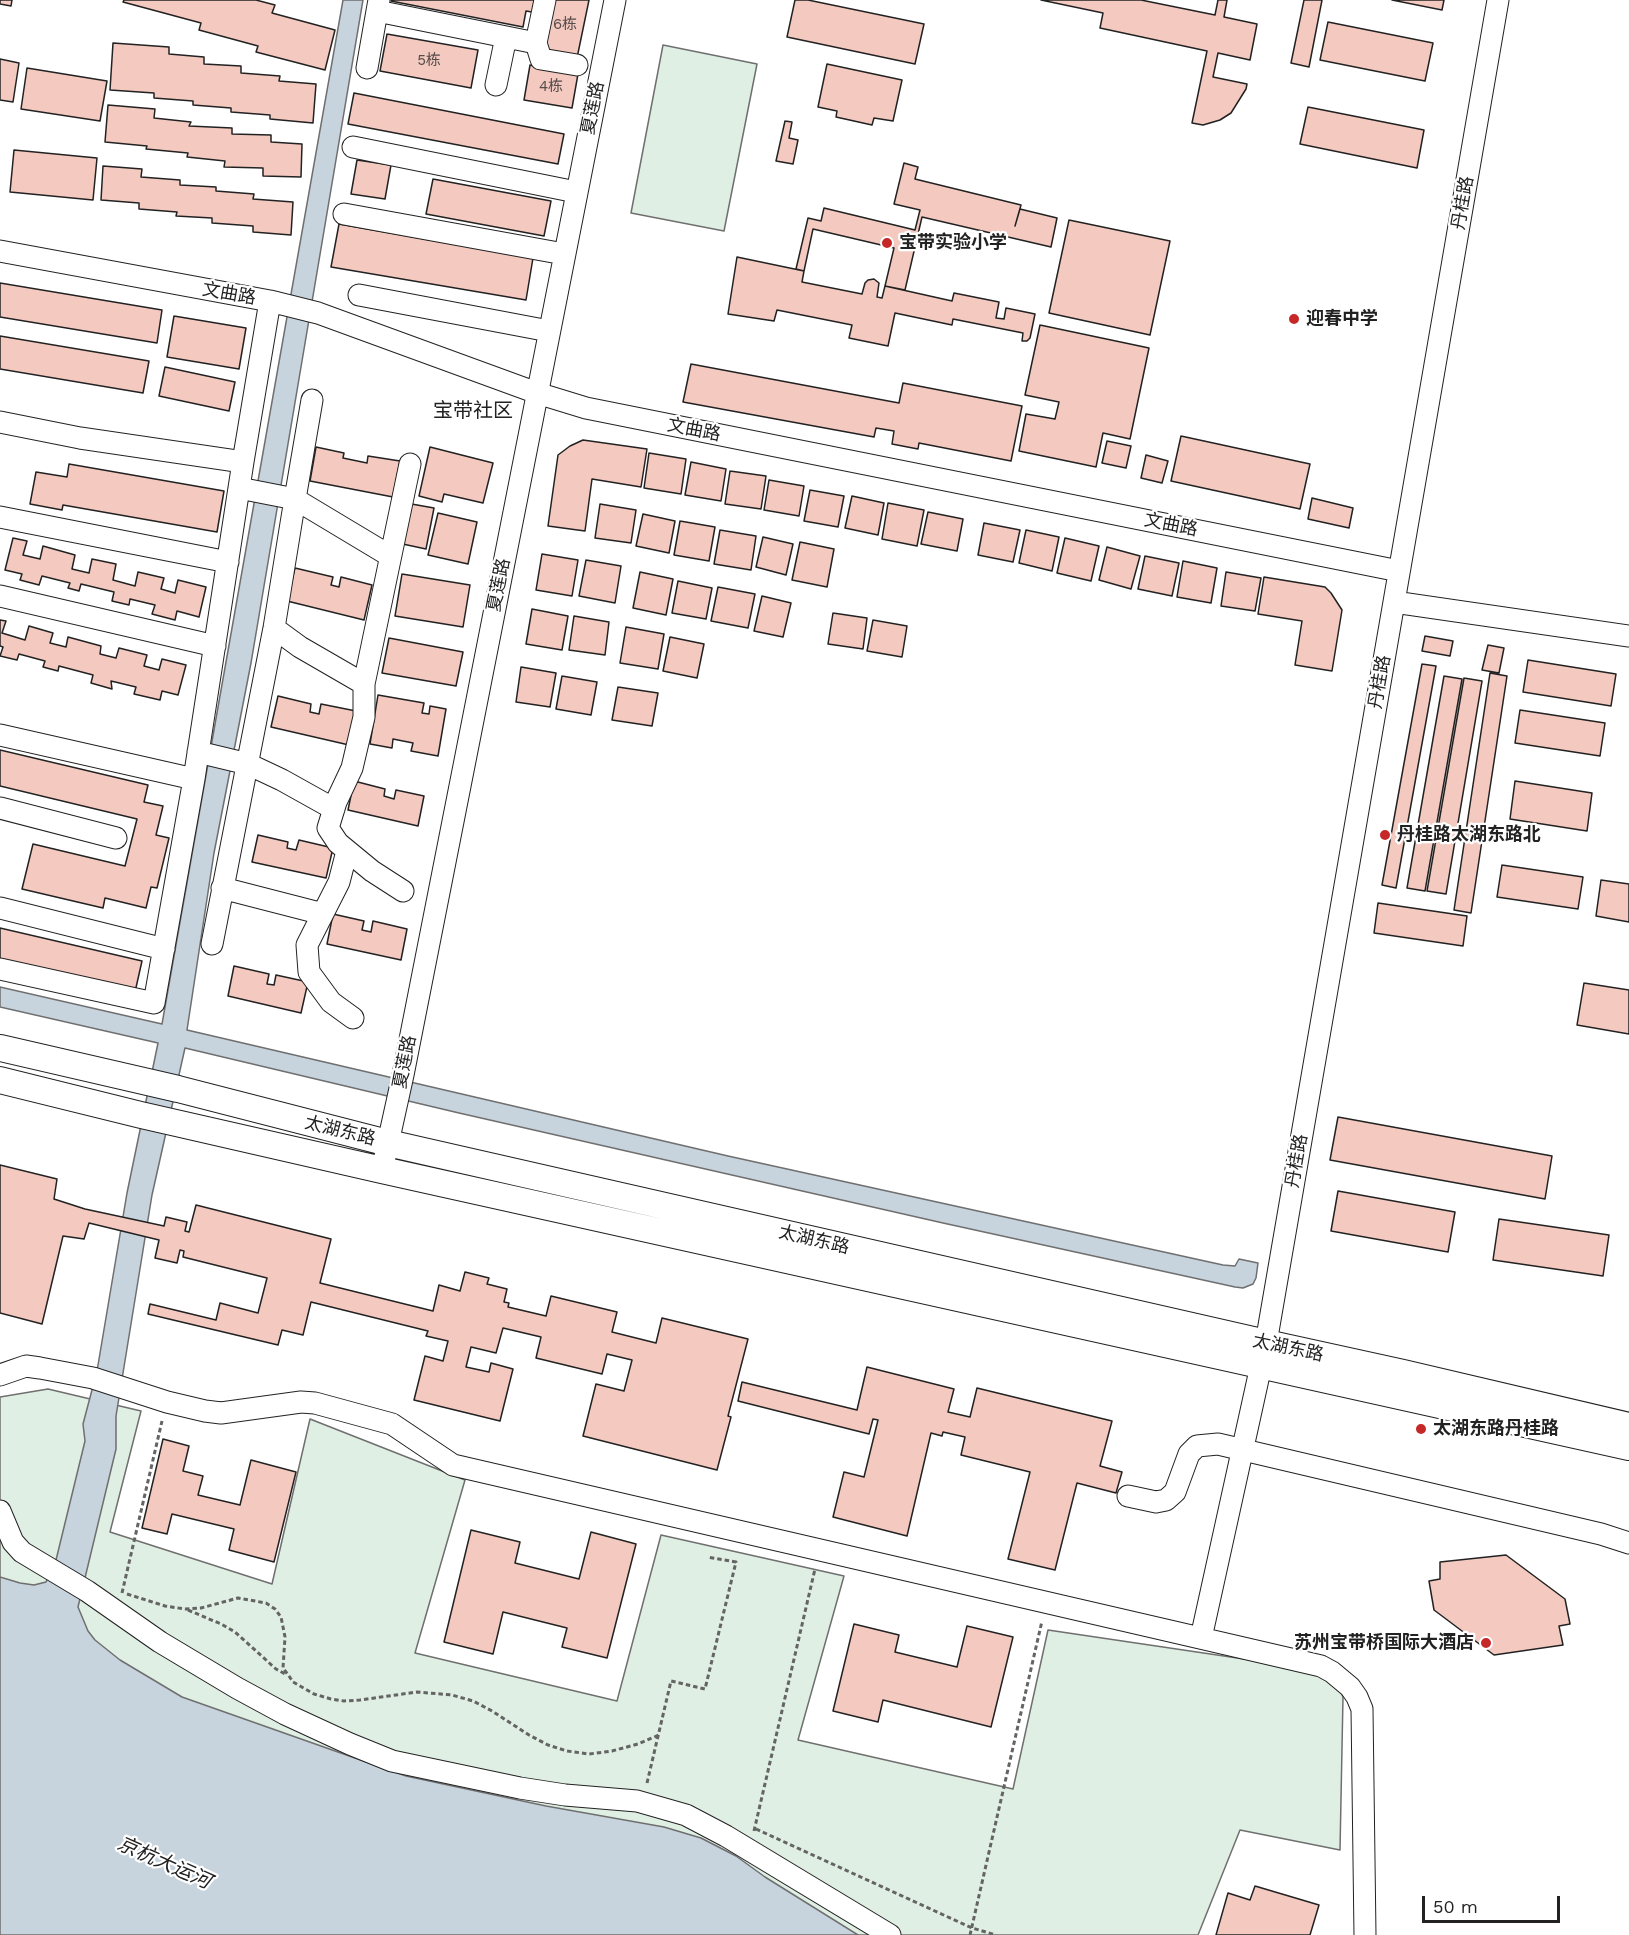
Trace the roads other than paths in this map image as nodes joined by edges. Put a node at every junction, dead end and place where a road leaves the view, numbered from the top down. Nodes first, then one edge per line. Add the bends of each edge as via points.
1 (545, 0) edge
2 (615, 0) edge
3 (1498, 0) edge
4 (378, 6) edge
5 (506, 37) junction
6 (536, 43) junction
7 (577, 65) dead end
8 (367, 68) dead end
9 (495, 85) dead end
10 (353, 147) dead end
11 (576, 192) junction
12 (344, 214) dead end
13 (0, 251) edge
14 (564, 254) junction
15 (359, 295) dead end
16 (275, 302) junction
17 (549, 331) junction
18 (537, 393) junction
19 (312, 400) dead end
20 (0, 422) edge
21 (243, 462) junction
22 (410, 464) dead end
23 (245, 489) junction
24 (290, 497) junction
25 (0, 517) edge
26 (390, 556) junction
27 (228, 562) junction
28 (1399, 571) junction
29 (0, 596) edge
30 (1394, 602) junction
31 (274, 628) junction
32 (1629, 636) edge
33 (215, 646) junction
34 (364, 684) junction
35 (0, 735) edge
36 (202, 753) junction
37 (241, 763) junction
38 (194, 779) junction
39 (334, 809) junction
40 (1, 813) edge
41 (116, 838) dead end
42 (347, 851) junction
43 (222, 888) junction
44 (403, 891) dead end
45 (0, 908) edge
46 (323, 914) junction
47 (212, 944) dead end
48 (164, 949) junction
49 (0, 969) edge
50 (353, 1018) dead end
51 (0, 1048) edge
52 (0, 1080) edge
53 (388, 1143) junction
54 (382, 1170) junction
55 (1263, 1354) junction
56 (0, 1375) edge
57 (1629, 1426) edge
58 (1629, 1447) edge
59 (1241, 1450) junction
60 (1128, 1496) dead end
61 (0, 1511) edge
62 (1629, 1543) edge
63 (1201, 1638) junction
64 (890, 1935) edge
65 (1365, 1935) edge

1 - 6 street
2 - 11 street, 夏莲路
3 - 28 street, 丹桂路
4 - 5 street
4 - 8 street
5 - 6 street
5 - 9 street
6 - 7 street via 542,59
10 - 11 street
11 - 14 street, 夏莲路
12 - 14 street
13 - 16 street, 文曲路
14 - 17 street, 夏莲路
15 - 17 street
16 - 18 street, 文曲路 via 318,313
16 - 21 street
17 - 18 street, 夏莲路
18 - 28 street, 文曲路 via 586,408
18 - 53 street, 夏莲路
19 - 24 street
20 - 21 street
21 - 23 street
22 - 26 street
23 - 24 street
23 - 27 street
24 - 26 street
24 - 31 street
25 - 27 street
26 - 34 street
27 - 33 street
28 - 30 street, 丹桂路
29 - 33 street
30 - 32 street
30 - 55 street, 丹桂路
31 - 34 street
31 - 37 street
33 - 36 street
34 - 39 street via 364,717 352,768
35 - 38 street
36 - 37 street
36 - 38 street
37 - 39 street
37 - 43 street
38 - 48 street
39 - 42 street via 328,828
40 - 41 street
42 - 44 street
42 - 46 street via 339,882
43 - 46 street
43 - 47 street
45 - 48 street
46 - 50 street via 308,945 309,972 331,1002
48 - 49 street via 154,1003
51 - 53 main road, 太湖东路
52 - 54 main road, 太湖东路
53 - 54 street, 夏莲路
53 - 55 main road, 太湖东路
54 - 55 main road, 太湖东路
55 - 57 main road, 太湖东路 via 1402,1372
55 - 58 main road, 太湖东路
55 - 59 street, 丹桂路
56 - 63 street via 26,1366 93,1378 221,1413 315,1403 392,1424 453,1466
59 - 60 street via 1218,1444 1197,1446 1189,1454 1175,1492 1166,1500 1156,1502
59 - 62 street
59 - 63 street, 丹桂路
61 - 64 street via 13,1542 22,1552 87,1591 120,1603 160,1642 260,1701 333,1736 392,1761 565,1796 643,1803 687,1815
63 - 65 street via 1321,1666 1357,1697 1362,1709

